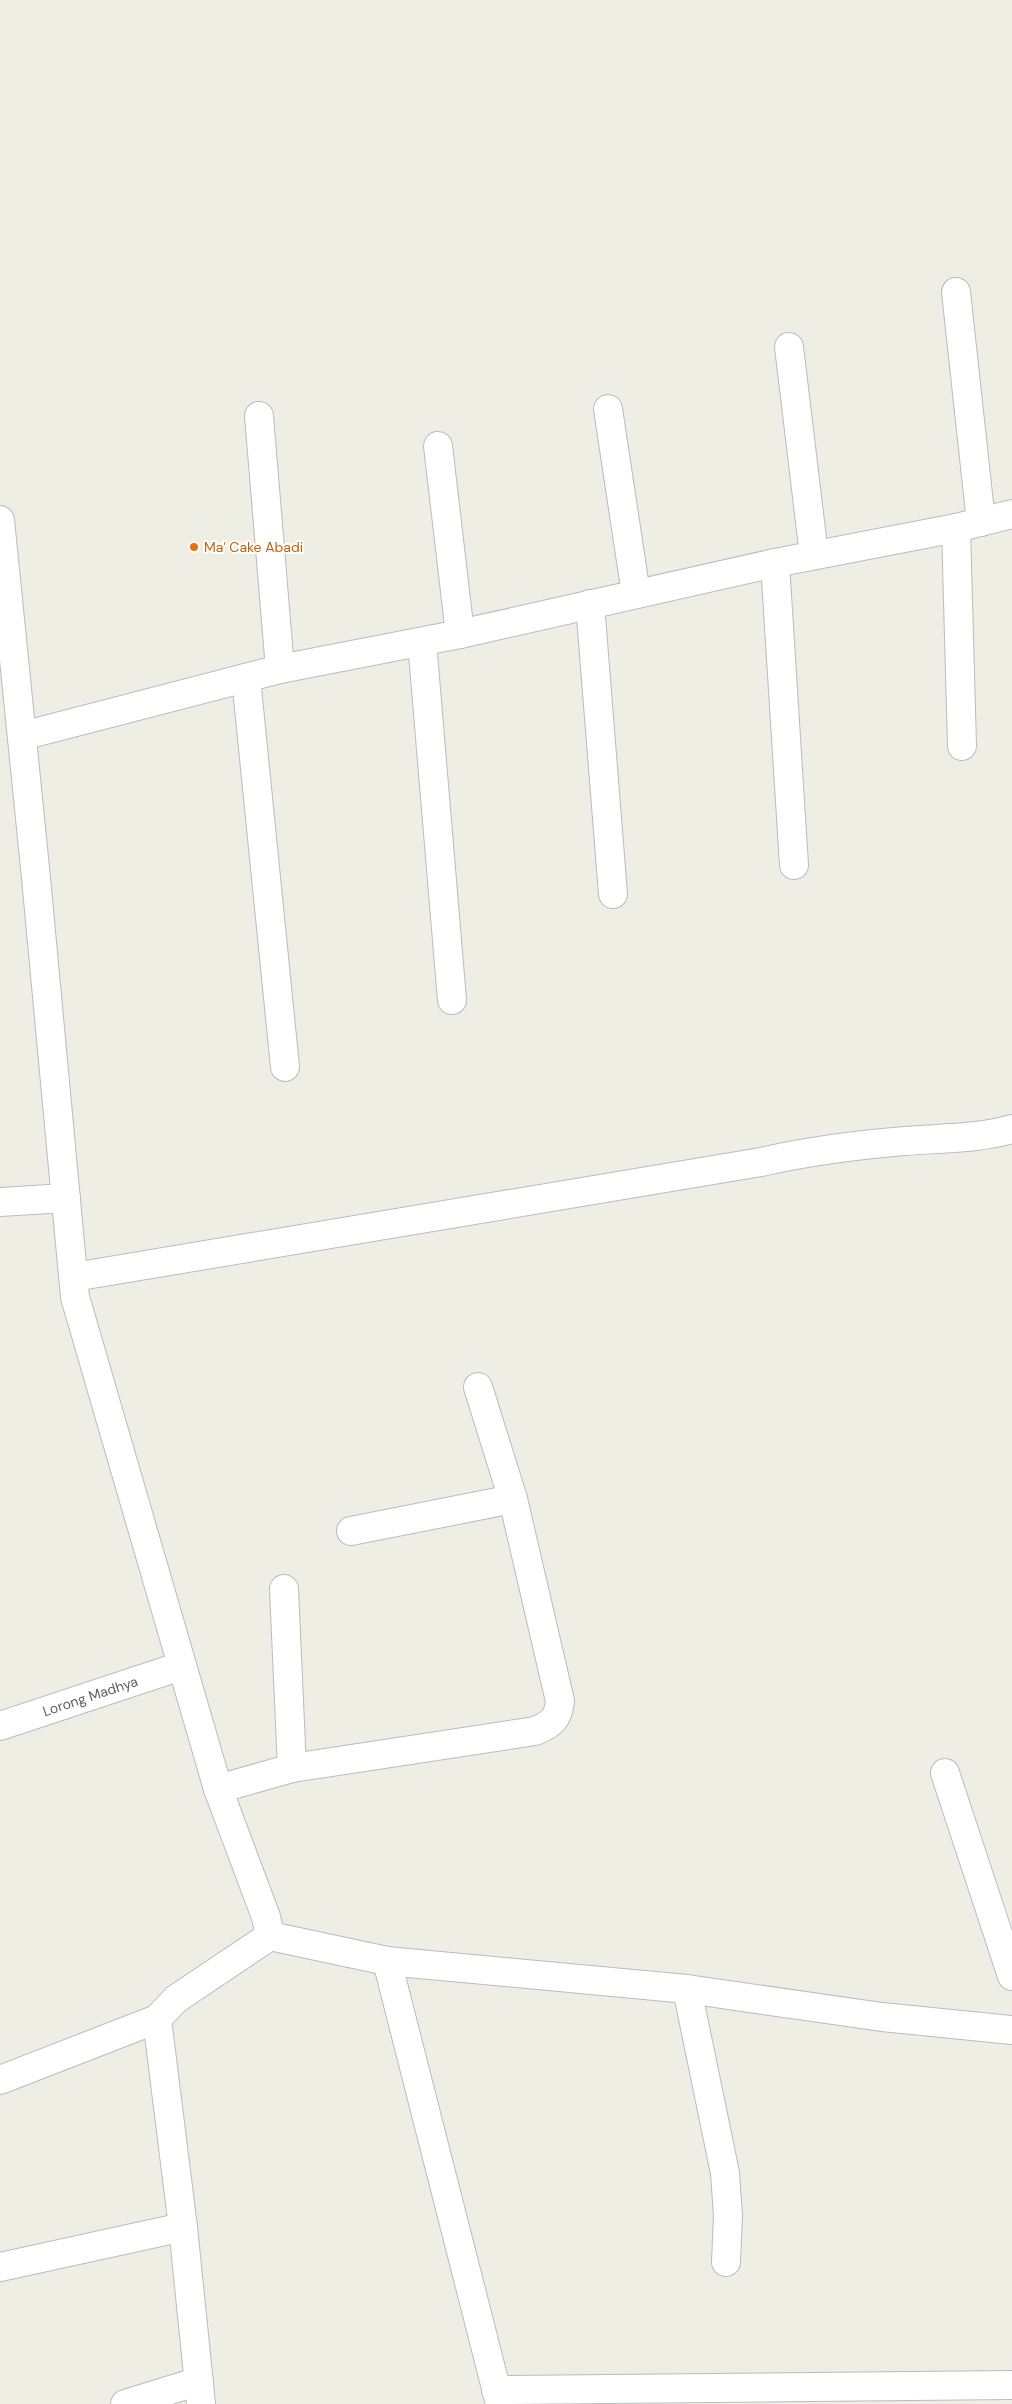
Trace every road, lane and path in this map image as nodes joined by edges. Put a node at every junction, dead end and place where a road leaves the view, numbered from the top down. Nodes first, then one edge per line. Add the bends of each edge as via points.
1 (956, 292) dead end
2 (789, 347) dead end
3 (608, 409) dead end
4 (259, 416) dead end
5 (438, 446) dead end
6 (1012, 514) edge
7 (0, 520) edge
8 (968, 525) junction
9 (814, 555) junction
10 (775, 563) junction
11 (636, 594) junction
12 (590, 604) junction
13 (460, 634) junction
14 (422, 642) junction
15 (280, 670) junction
16 (246, 678) junction
17 (22, 736) junction
18 (962, 746) dead end
19 (794, 865) dead end
20 (613, 894) dead end
21 (452, 1000) dead end
22 (285, 1067) dead end
23 (1012, 1129) edge
24 (66, 1198) junction
25 (0, 1202) edge
26 (74, 1277) junction
27 (478, 1387) dead end
28 (513, 1499) junction
29 (351, 1531) dead end
30 (284, 1589) dead end
31 (181, 1666) junction
32 (0, 1726) edge
33 (292, 1768) junction
34 (945, 1773) dead end
35 (218, 1789) junction
36 (270, 1936) junction
37 (387, 1961) junction
38 (1012, 1976) edge
39 (687, 1989) junction
40 (157, 2019) junction
41 (1012, 2030) edge
42 (0, 2080) edge
43 (183, 2227) junction
44 (726, 2262) dead end
45 (0, 2267) edge
46 (1012, 2385) edge
47 (200, 2393) edge
48 (498, 2397) edge
49 (125, 2404) edge

1 - 8 street
2 - 9 street
3 - 11 street
4 - 15 street
5 - 13 street
6 - 8 street
7 - 17 street
8 - 9 street
8 - 18 street
9 - 10 street
10 - 11 street
10 - 19 street
11 - 12 street
12 - 13 street
12 - 20 street
13 - 14 street
14 - 15 street
14 - 21 street
15 - 16 street
16 - 17 street
16 - 22 street
17 - 24 street
23 - 26 street via 807,1151 761,1162
24 - 25 street
24 - 26 street
26 - 31 street via 75,1297
27 - 28 street
28 - 29 street
28 - 33 street via 560,1700 558,1715 551,1724 536,1731
30 - 33 street
31 - 32 street, Lorong Madhya
31 - 35 street
33 - 35 street
34 - 38 street
35 - 36 street via 266,1917
36 - 37 street
36 - 40 street via 176,1999
37 - 39 street
37 - 48 street
39 - 41 street via 882,2017
39 - 44 street via 725,2173 728,2216
40 - 42 street
40 - 43 street
43 - 45 street
43 - 47 street
46 - 48 street
47 - 49 street

